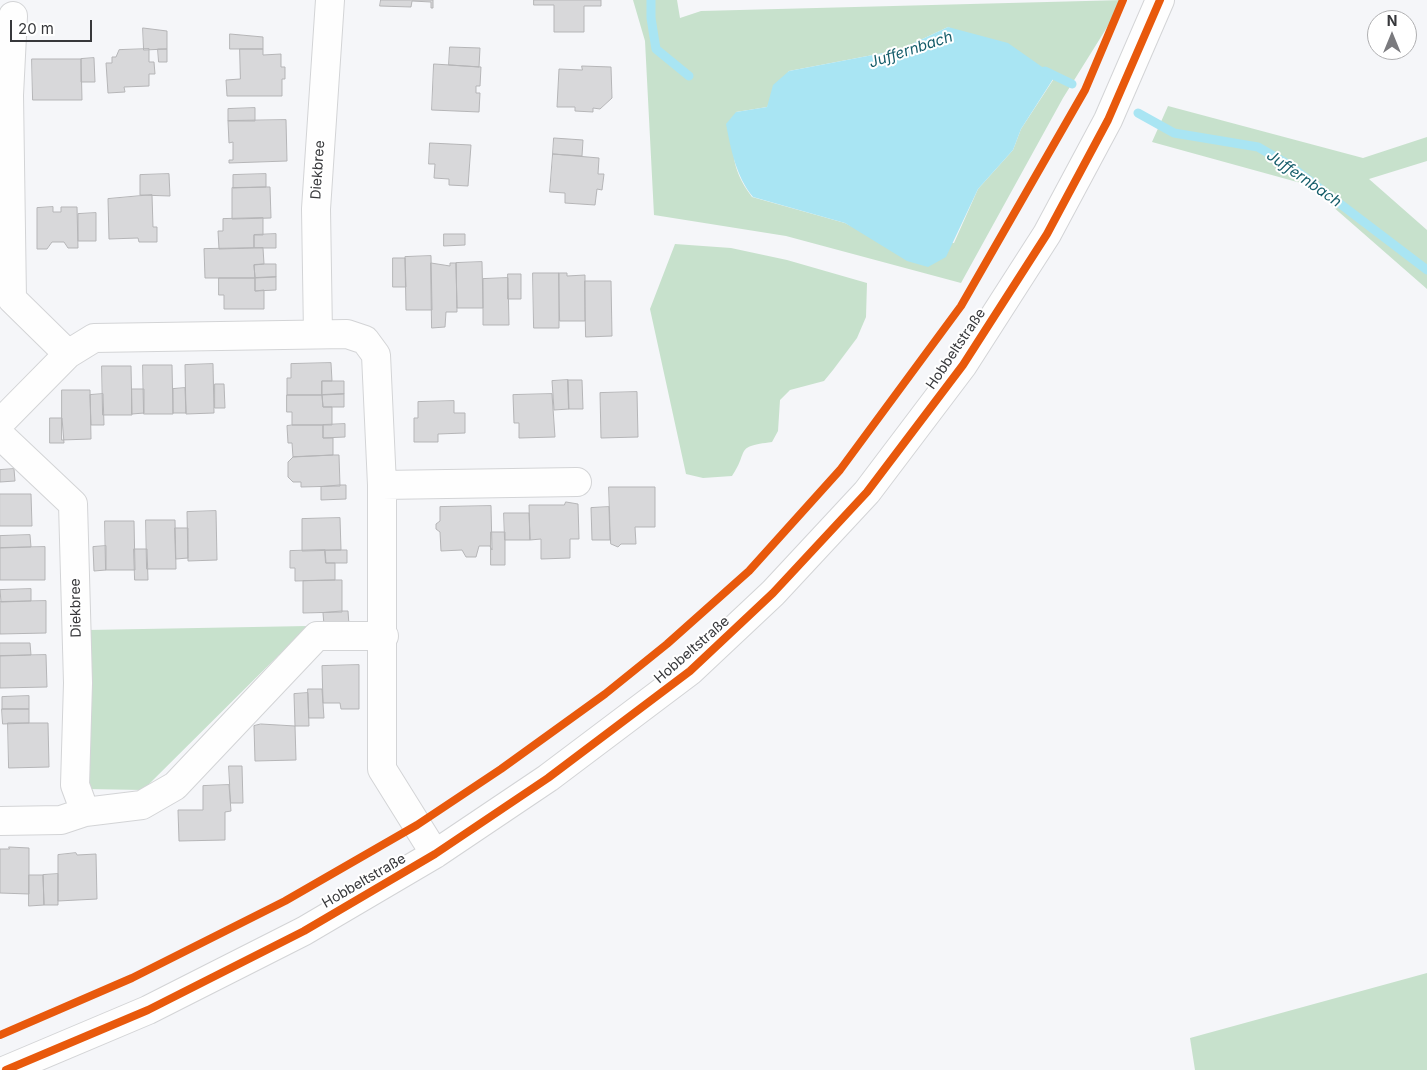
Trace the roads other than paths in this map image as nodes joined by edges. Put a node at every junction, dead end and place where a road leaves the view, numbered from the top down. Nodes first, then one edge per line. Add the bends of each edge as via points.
1 (1160, 0) edge
2 (330, 4) edge
3 (13, 16) dead end
4 (4, 95) edge
5 (318, 334) junction
6 (68, 354) junction
7 (0, 423) edge
8 (0, 435) edge
9 (577, 482) dead end
10 (382, 484) junction
11 (384, 636) junction
12 (85, 812) junction
13 (0, 821) edge
14 (435, 854) junction
15 (6, 1070) edge

1 - 14 street, Hobbeltstraße via 1108,120 1047,234 963,365 867,492 773,593 690,671 548,778
2 - 5 street, Diekbree via 316,209
3 - 4 street
4 - 6 street via 12,299
5 - 6 street via 94,338
5 - 10 street via 348,334 365,340 376,355
6 - 7 street
8 - 12 street, Diekbree via 73,504 78,683 75,785
9 - 10 street
10 - 11 street
11 - 12 street via 318,636 175,786 142,805
11 - 14 street via 382,769
12 - 13 street via 61,820
14 - 15 street, Hobbeltstraße via 304,931 148,1010

